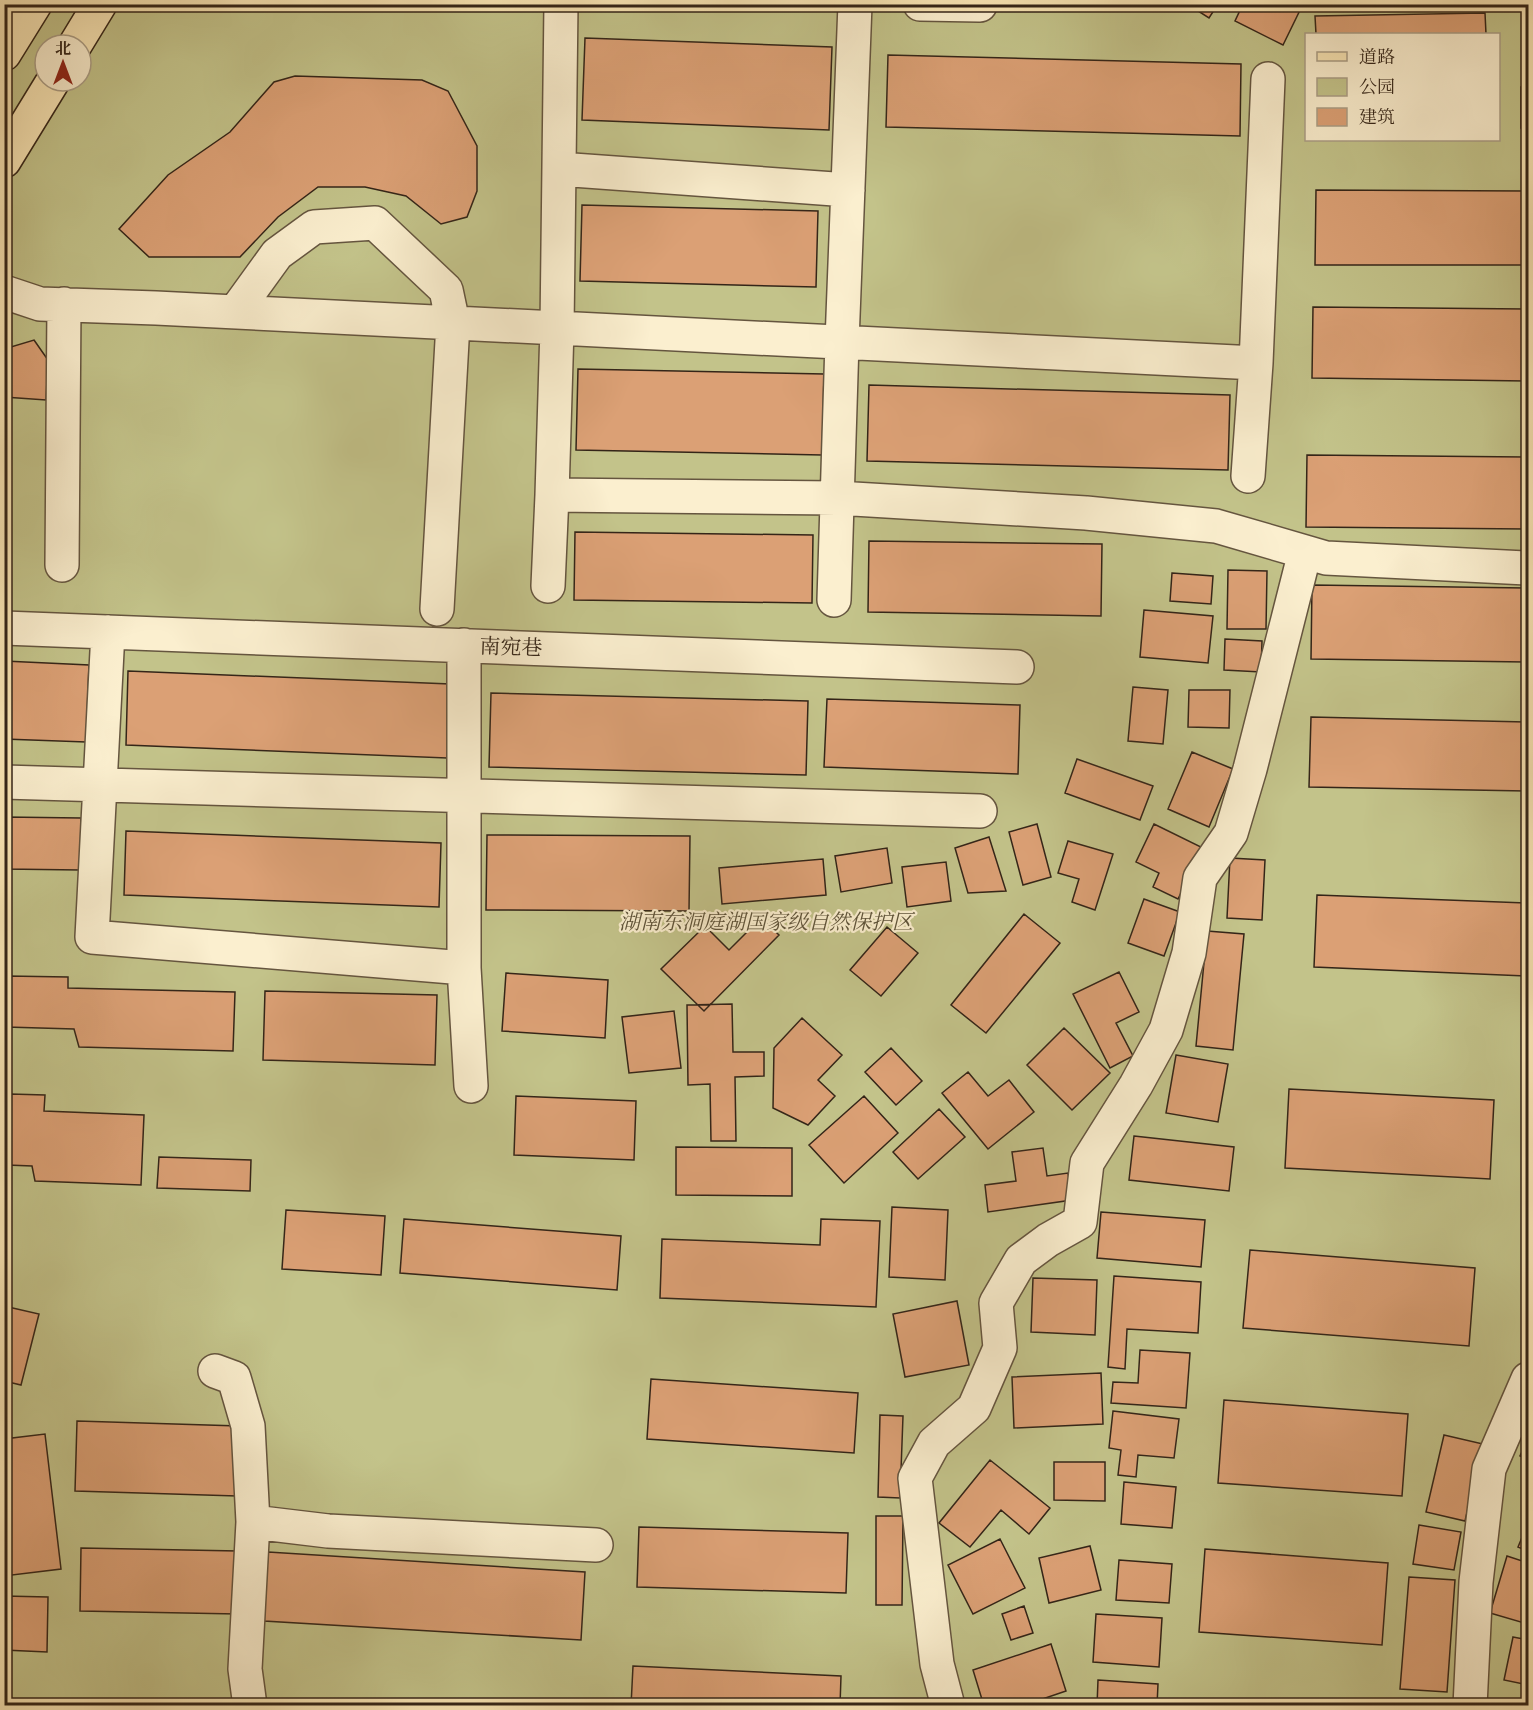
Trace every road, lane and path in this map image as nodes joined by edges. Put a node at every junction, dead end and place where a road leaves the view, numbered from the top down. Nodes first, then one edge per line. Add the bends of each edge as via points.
1 (35, 4) edge
2 (100, 4) edge
3 (561, 4) edge
4 (855, 4) edge
5 (920, 4) edge
6 (980, 5) edge
7 (82, 33) edge
8 (4, 54) edge
9 (1268, 79) dead end
10 (46, 93) edge
11 (4, 161) edge
12 (559, 169) junction
13 (848, 190) junction
14 (4, 292) edge
15 (64, 304) junction
16 (236, 312) junction
17 (453, 323) junction
18 (557, 328) junction
19 (842, 342) junction
20 (1256, 363) junction
21 (1248, 476) dead end
22 (552, 495) junction
23 (837, 498) junction
24 (1305, 552) junction
25 (62, 565) dead end
26 (1528, 568) edge
27 (548, 586) dead end
28 (834, 600) dead end
29 (437, 609) dead end
30 (4, 628) edge
31 (108, 632) junction
32 (464, 645) junction
33 (1017, 667) dead end
34 (4, 782) edge
35 (100, 784) junction
36 (464, 795) junction
37 (980, 811) dead end
38 (464, 968) junction
39 (471, 1086) dead end
40 (215, 1371) dead end
41 (1528, 1379) edge
42 (253, 1522) junction
43 (596, 1545) dead end
44 (250, 1706) edge
45 (948, 1706) edge
46 (1470, 1706) edge

1 - 8 main road
2 - 7 main road
3 - 12 street
4 - 13 street
5 - 6 street
9 - 20 street
10 - 11 main road
12 - 13 street
12 - 18 street
13 - 19 street
14 - 15 street via 40,304
15 - 16 street
15 - 25 street
16 - 17 street
16 - 17 street via 277,254 314,226 375,223 446,290
17 - 18 street
17 - 29 street
18 - 19 street
18 - 22 street
19 - 20 street
19 - 23 street
20 - 21 street
22 - 23 street
22 - 27 street
23 - 24 street via 1086,513 1216,526
23 - 28 street
24 - 26 street via 1326,558
24 - 45 street via 1231,833 1200,878 1189,953 1166,1030 1087,1163 1080,1222 1021,1260 996,1303 1000,1348 974,1408 934,1443 915,1478 937,1664
30 - 31 street, 南宛巷
31 - 32 street, 南宛巷
31 - 35 street
32 - 33 street, 南宛巷
32 - 36 street
34 - 35 street
35 - 36 street
35 - 38 street via 92,937
36 - 37 street
36 - 38 street
38 - 39 street
40 - 42 street via 234,1378 248,1426
41 - 46 street via 1489,1469 1476,1582
42 - 43 street via 328,1531
42 - 44 street via 245,1669

